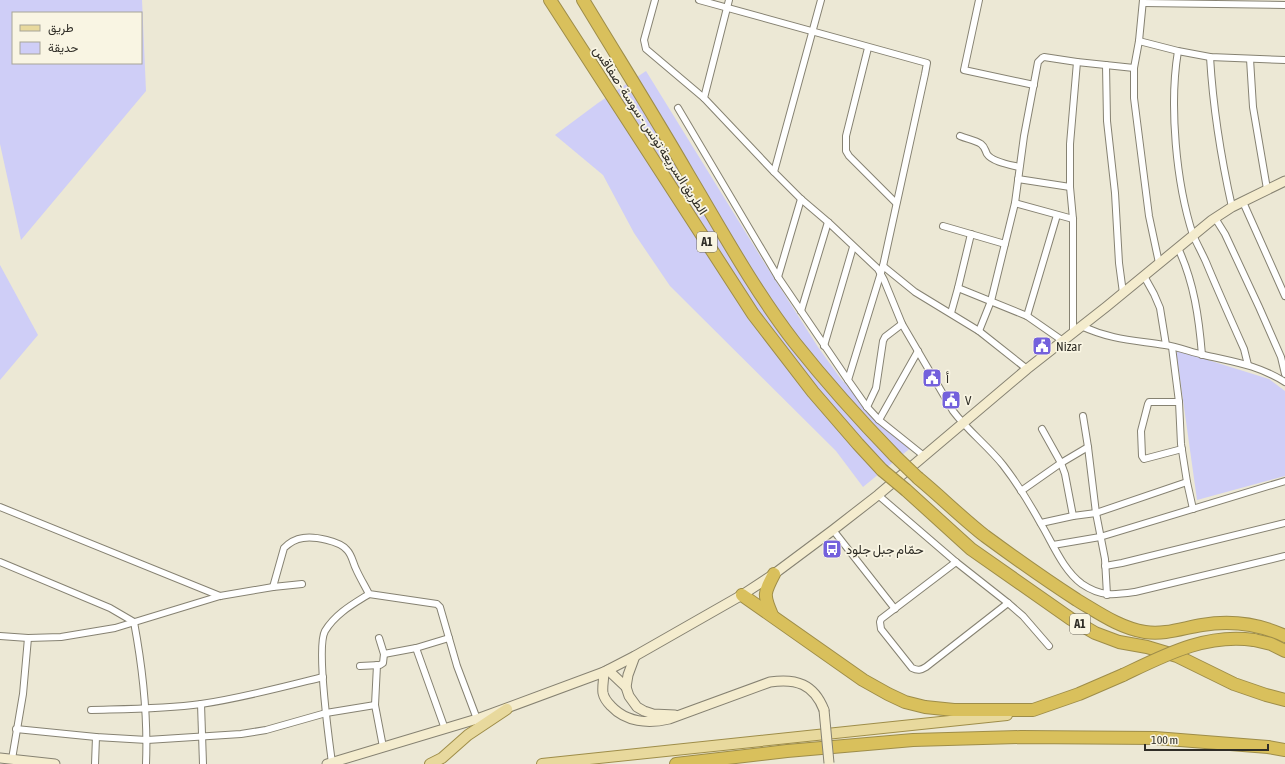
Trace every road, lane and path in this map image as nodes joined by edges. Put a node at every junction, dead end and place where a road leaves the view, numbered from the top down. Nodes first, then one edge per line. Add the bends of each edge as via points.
1 (550, 0) edge
2 (583, 0) edge
3 (655, 0) edge
4 (699, 0) edge
5 (729, 0) edge
6 (821, 0) edge
7 (979, 0) edge
8 (1143, 1) edge
9 (1285, 5) edge
10 (726, 8) junction
11 (813, 31) junction
12 (1139, 41) junction
13 (868, 48) junction
14 (1178, 52) junction
15 (1210, 57) junction
16 (1250, 59) junction
17 (1285, 60) edge
18 (1077, 62) junction
19 (1106, 66) junction
20 (1134, 68) junction
21 (1034, 85) junction
22 (704, 98) junction
23 (678, 108) dead end
24 (960, 136) dead end
25 (1019, 167) junction
26 (774, 172) junction
27 (1018, 179) junction
28 (1285, 181) edge
29 (1070, 187) junction
30 (1267, 189) junction
31 (801, 199) junction
32 (1243, 202) junction
33 (896, 203) junction
34 (1015, 203) junction
35 (1232, 207) junction
36 (1057, 214) junction
37 (1215, 218) junction
38 (1073, 219) junction
39 (828, 222) junction
40 (943, 226) dead end
41 (971, 234) junction
42 (1194, 236) junction
43 (1005, 244) junction
44 (853, 247) junction
45 (1178, 248) junction
46 (1159, 263) junction
47 (883, 266) junction
48 (881, 274) junction
49 (1144, 276) junction
50 (778, 277) junction
51 (958, 288) junction
52 (1123, 293) junction
53 (1285, 296) edge
54 (991, 301) junction
55 (801, 311) junction
56 (950, 313) junction
57 (1027, 316) junction
58 (902, 324) junction
59 (1081, 326) junction
60 (979, 331) junction
61 (1073, 333) junction
62 (1063, 341) junction
63 (824, 346) junction
64 (1169, 346) junction
65 (918, 351) junction
66 (1202, 355) junction
67 (1248, 365) junction
68 (1027, 369) junction
69 (1285, 374) edge
70 (848, 380) junction
71 (1285, 382) edge
72 (1179, 402) junction
73 (866, 407) junction
74 (1083, 416) dead end
75 (879, 420) junction
76 (962, 423) junction
77 (1042, 429) dead end
78 (1088, 447) junction
79 (1182, 449) junction
80 (924, 456) junction
81 (1062, 463) junction
82 (1285, 481) edge
83 (1187, 482) junction
84 (1021, 491) junction
85 (878, 495) junction
86 (0, 507) edge
87 (1193, 509) junction
88 (1096, 512) junction
89 (1073, 516) junction
90 (1041, 523) junction
91 (1285, 523) edge
92 (834, 530) junction
93 (1100, 536) junction
94 (1053, 545) junction
95 (1285, 556) edge
96 (0, 562) edge
97 (956, 562) junction
98 (1105, 566) junction
99 (774, 574) junction
100 (302, 584) dead end
101 (273, 587) junction
102 (369, 594) junction
103 (742, 595) junction
104 (1107, 595) junction
105 (220, 596) junction
106 (1008, 603) junction
107 (895, 609) junction
108 (772, 615) junction
109 (134, 622) junction
110 (0, 636) edge
111 (1285, 636) edge
112 (28, 638) junction
113 (379, 638) dead end
114 (448, 638) junction
115 (1049, 646) dead end
116 (416, 648) junction
117 (1285, 650) edge
118 (384, 654) junction
119 (635, 656) junction
120 (377, 665) junction
121 (360, 666) dead end
122 (606, 671) junction
123 (323, 677) junction
124 (626, 687) junction
125 (1285, 700) edge
126 (201, 704) junction
127 (375, 705) junction
128 (507, 708) junction
129 (145, 709) junction
130 (91, 710) dead end
131 (1033, 710) junction
132 (326, 713) junction
133 (679, 715) junction
134 (477, 719) junction
135 (16, 729) junction
136 (445, 729) junction
137 (202, 736) junction
138 (96, 737) junction
139 (147, 740) junction
140 (383, 747) junction
141 (1285, 750) edge
142 (0, 758) edge
143 (12, 759) junction
144 (329, 763) edge
145 (829, 763) edge
146 (55, 764) edge
147 (95, 764) edge
148 (146, 764) edge
149 (203, 764) edge
150 (430, 764) edge
151 (542, 764) edge
152 (676, 764) edge

1 - 125 highway, الطريق السريعة تونس - سوسة - صفاقس / A1, bridge via 753,314 813,392 882,470 971,549 1095,633 1119,642 1177,656 1234,684
2 - 111 highway, الطريق السريعة تونس - سوسة - صفاقس / A1, bridge via 688,172 742,267 794,342 826,381 918,478 984,535 1060,589 1124,626 1158,633 1212,623 1234,623 1260,627
3 - 22 street via 644,40 646,48
4 - 10 street
5 - 10 street
6 - 11 street
7 - 21 street via 964,70
8 - 9 street
8 - 12 street
10 - 11 street
10 - 22 street
11 - 13 street
11 - 26 street
12 - 14 street
12 - 20 street
13 - 33 street via 846,136 846,151 848,156
13 - 33 street via 927,63
14 - 15 street
14 - 42 street via 1175,83 1177,151 1184,199
15 - 16 street
15 - 35 street via 1222,160
16 - 17 street
16 - 30 street via 1253,107
18 - 19 street
18 - 21 street via 1042,58 1037,64
18 - 29 street via 1070,144
19 - 20 street
19 - 52 street via 1107,121
20 - 46 street via 1136,121 1149,216
21 - 25 street
22 - 26 street
23 - 50 street
24 - 25 street via 983,146 988,156 995,160
25 - 27 street
26 - 31 street
27 - 29 street
27 - 34 street
28 - 30 main road
29 - 38 street
30 - 32 main road
31 - 39 street
31 - 50 street
32 - 35 main road
32 - 53 street
33 - 47 street
34 - 36 street
34 - 43 street
35 - 37 main road
36 - 38 street
36 - 57 street
37 - 42 main road
37 - 69 street via 1259,306 1281,357
38 - 61 street
39 - 44 street
39 - 55 street
40 - 41 street
41 - 43 street
41 - 51 street
42 - 45 main road
42 - 67 street via 1244,348
43 - 54 street
44 - 48 street
44 - 63 street
45 - 46 main road
45 - 66 street via 1192,284
46 - 49 main road
47 - 48 street
47 - 56 street via 915,292
48 - 58 street
48 - 70 street
49 - 52 main road
49 - 64 street via 1160,308
50 - 55 street
51 - 54 street
51 - 56 street
52 - 59 main road
54 - 57 street
54 - 60 street
55 - 63 street
56 - 60 street
57 - 62 street
58 - 65 street
58 - 73 street via 882,341 876,388
59 - 61 main road
59 - 64 street via 1113,338
60 - 68 street
61 - 62 main road
62 - 68 main road
63 - 70 street
64 - 66 street
64 - 72 street
65 - 75 street
65 - 76 street
66 - 67 street
67 - 71 street
68 - 76 main road
70 - 73 street
72 - 79 street
72 - 79 street via 1149,402 1140,431 1144,458
73 - 75 street
74 - 78 street
75 - 80 street
76 - 80 main road
76 - 84 street via 994,455
77 - 81 street
78 - 81 street
78 - 88 street
79 - 83 street
80 - 85 main road
81 - 84 street
81 - 89 street
82 - 87 street
83 - 87 street
83 - 88 street
84 - 90 street
85 - 92 main road
85 - 97 street
86 - 105 street
87 - 93 street
88 - 89 street
88 - 93 street
89 - 90 street
90 - 94 street
91 - 98 street
92 - 99 main road
92 - 107 street
93 - 94 street
93 - 98 street
94 - 104 street via 1064,564 1079,581
95 - 104 street via 1135,592
96 - 109 street via 110,608
97 - 106 street
97 - 107 street
98 - 104 street
99 - 103 main road
99 - 108 highway via 765,596
100 - 101 street
101 - 102 street via 284,548 304,537 334,542 347,549
101 - 105 street
102 - 114 street via 437,604
102 - 123 street via 344,610 324,632
103 - 108 highway
103 - 119 main road
105 - 109 street
106 - 107 street via 922,670 909,665 880,626 882,619
106 - 115 street
108 - 131 highway via 863,680 905,702 954,710
109 - 112 street via 115,628 60,637
109 - 129 street via 142,667
110 - 112 street
112 - 135 street via 26,671
113 - 118 street
114 - 116 street
114 - 134 street
116 - 118 street
116 - 136 street
117 - 131 highway, bridge via 1254,640 1228,638 1198,643 1172,651 1079,694
118 - 120 street via 383,663
119 - 122 main road
119 - 124 main road
120 - 121 street
120 - 127 street
122 - 124 main road
122 - 128 main road
122 - 133 main road via 603,693 607,702 624,716 656,722
123 - 126 street
123 - 132 street
124 - 133 main road via 629,696 644,711
126 - 129 street
126 - 137 street
127 - 132 street
127 - 140 street
128 - 134 main road
128 - 150 main road via 442,758
129 - 130 street
129 - 139 street
131 - 151 main road via 1007,715
132 - 137 street via 266,730
132 - 144 street
133 - 145 main road, bridge via 770,682 794,681 808,688 820,699 824,710
134 - 136 main road
135 - 138 street
135 - 143 street
136 - 140 main road
137 - 139 street
137 - 149 street
138 - 139 street
138 - 147 street
139 - 148 street
140 - 144 main road
141 - 152 highway via 1155,738 1021,737 913,740
142 - 143 main road
143 - 146 main road

